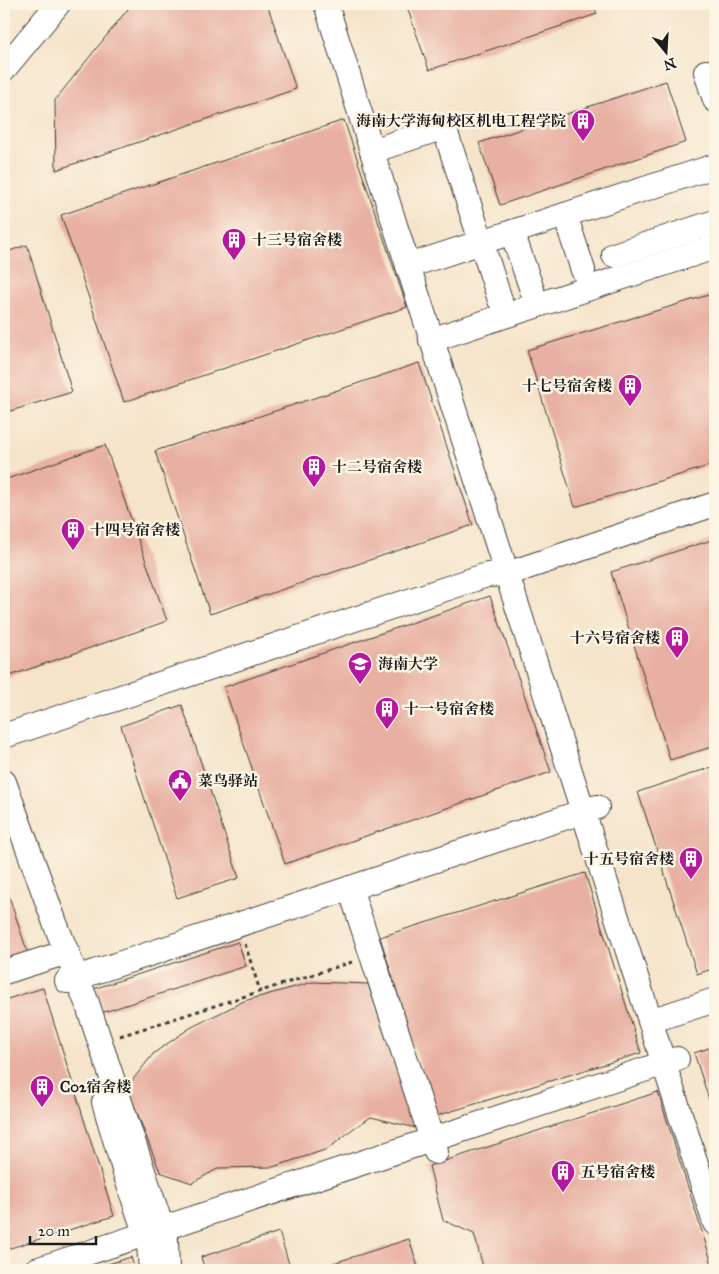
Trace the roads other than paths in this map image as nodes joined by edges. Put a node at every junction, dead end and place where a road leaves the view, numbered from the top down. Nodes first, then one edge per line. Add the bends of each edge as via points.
1 (58, 4) edge
2 (326, 4) edge
3 (339, 4) edge
4 (4, 69) edge
5 (706, 72) dead end
6 (715, 100) edge
7 (379, 149) junction
8 (715, 166) edge
9 (565, 215) junction
10 (715, 222) edge
11 (512, 232) junction
12 (481, 242) junction
13 (715, 247) edge
14 (614, 254) dead end
15 (715, 258) edge
16 (415, 264) junction
17 (583, 270) dead end
18 (532, 290) dead end
19 (500, 300) dead end
20 (440, 342) junction
21 (715, 492) edge
22 (715, 504) edge
23 (512, 566) junction
24 (4, 722) edge
25 (4, 736) edge
26 (4, 782) edge
27 (4, 802) edge
28 (592, 814) junction
29 (351, 893) junction
30 (62, 953) junction
31 (4, 972) edge
32 (74, 984) junction
33 (715, 1000) edge
34 (715, 1013) edge
35 (659, 1025) junction
36 (673, 1068) junction
37 (434, 1146) junction
38 (715, 1177) edge
39 (715, 1223) edge
40 (156, 1237) junction
41 (36, 1270) edge
42 (70, 1270) edge
43 (151, 1270) edge
44 (167, 1270) edge

1 - 4 street
2 - 7 street
3 - 7 street
5 - 6 street
7 - 12 street via 444,127
7 - 16 street
8 - 9 street
9 - 11 street
9 - 17 street
10 - 14 street
11 - 12 street
11 - 18 street
12 - 16 street
12 - 19 street
13 - 20 street
15 - 20 street
16 - 20 street
20 - 23 street
21 - 23 street
22 - 23 street
23 - 24 street via 485,564
23 - 25 street
23 - 28 street
26 - 30 street via 55,923
27 - 30 street
28 - 29 street
28 - 35 street
29 - 32 street
29 - 32 street via 242,934
29 - 37 street
30 - 31 street
30 - 32 street
32 - 40 street via 125,1173
32 - 40 street via 88,1003 101,1042
33 - 35 street
34 - 35 street
35 - 36 street
36 - 37 street
36 - 38 street
36 - 39 street
37 - 40 street
40 - 41 street
40 - 42 street
40 - 43 street
40 - 44 street

